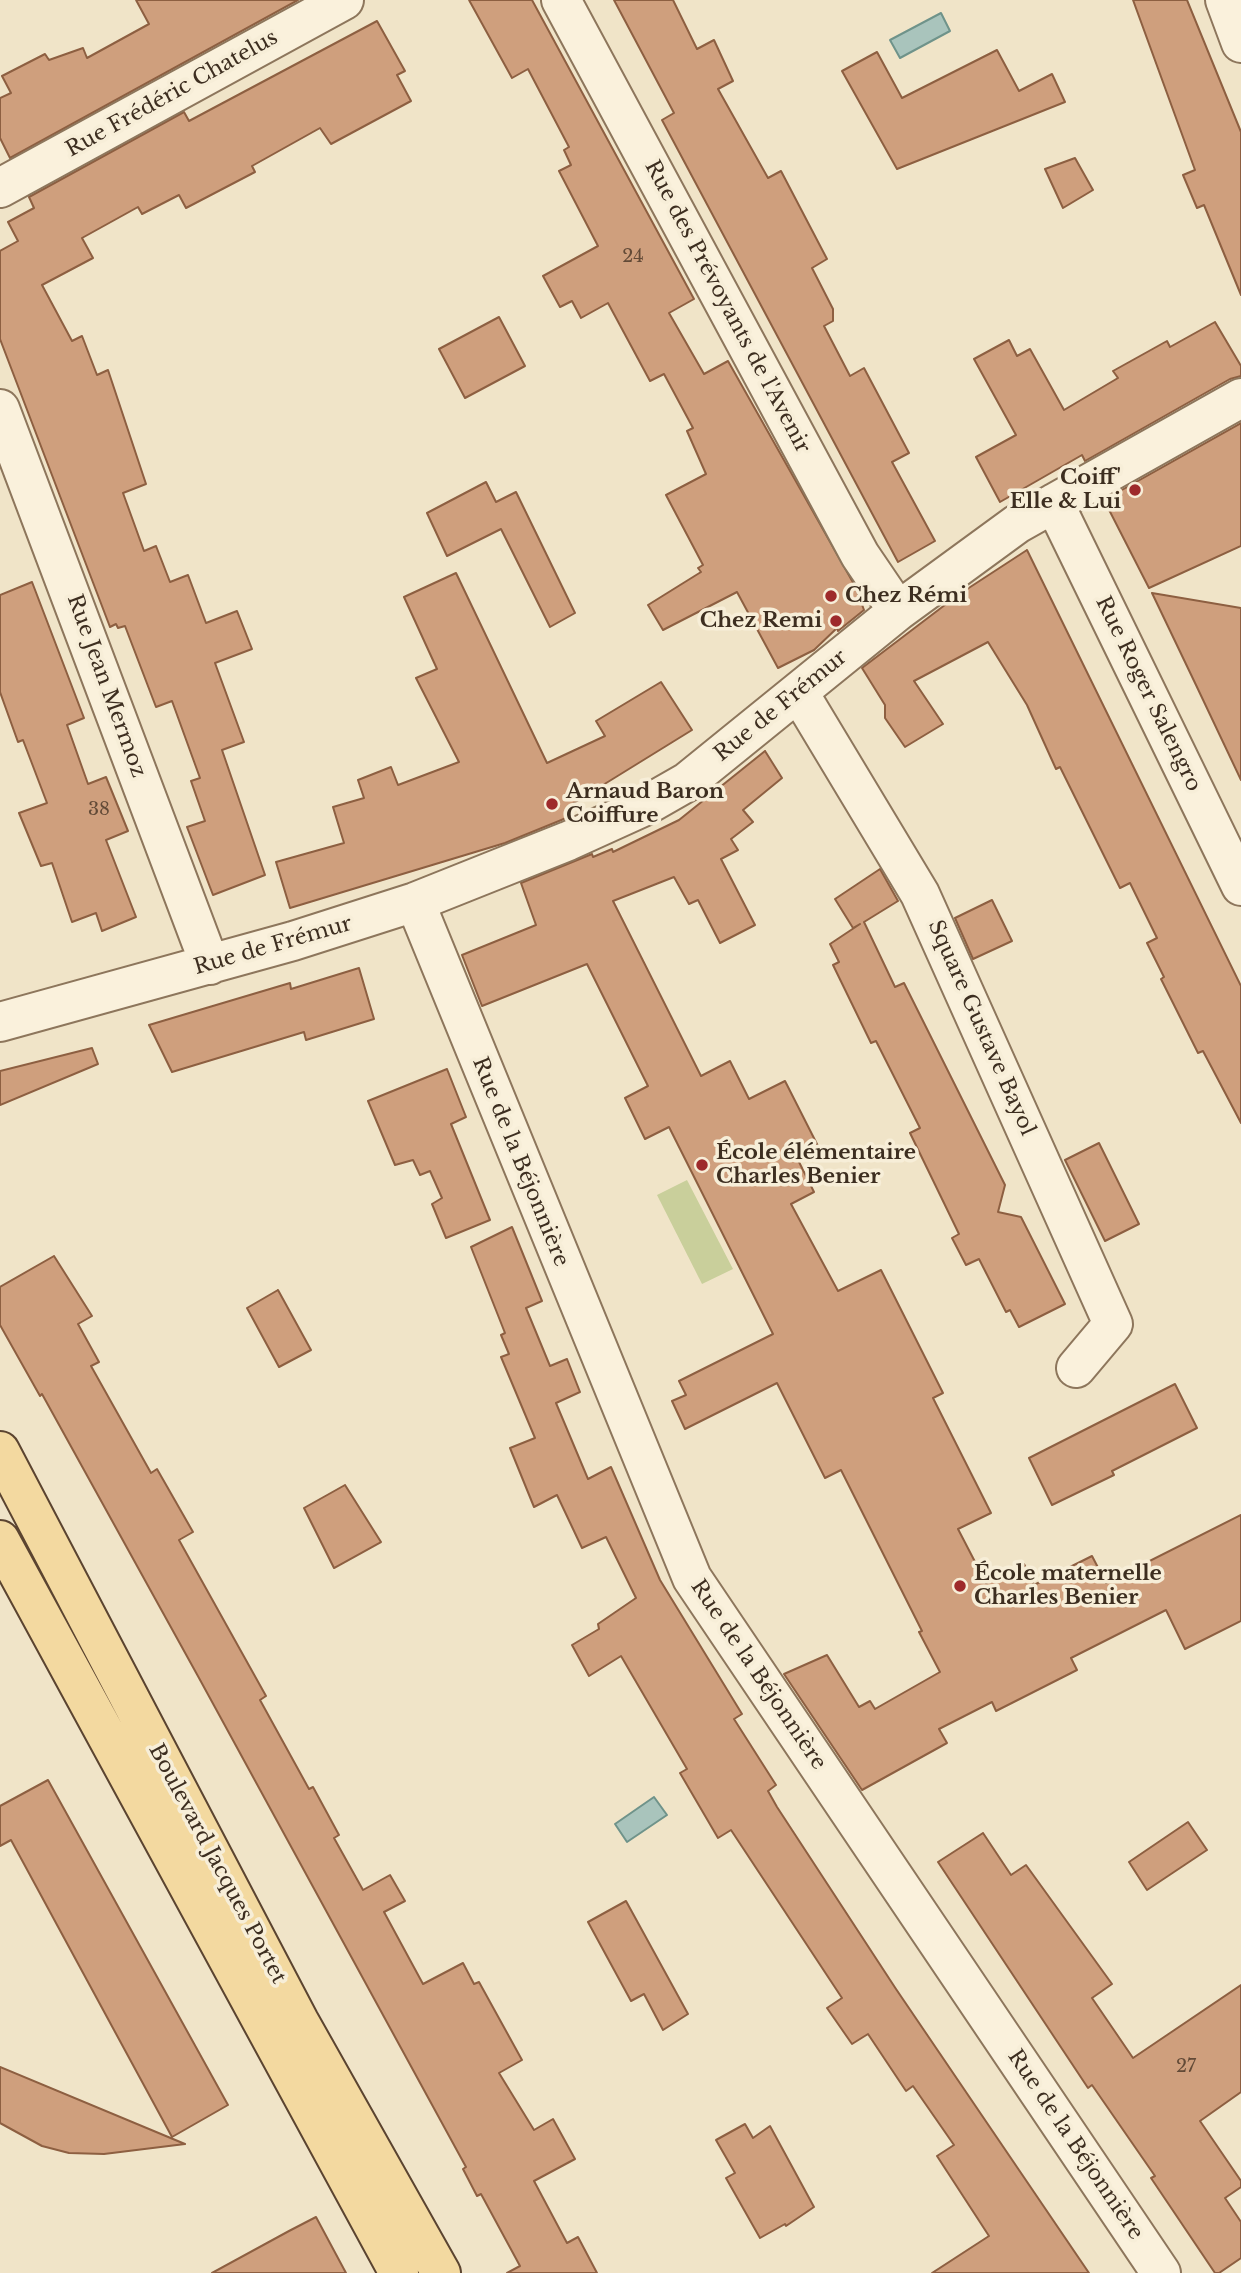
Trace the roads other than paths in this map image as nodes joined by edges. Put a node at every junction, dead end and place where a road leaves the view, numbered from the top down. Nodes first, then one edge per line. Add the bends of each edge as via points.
1 (344, 0) edge
2 (561, 0) edge
3 (1225, 0) edge
4 (1241, 43) edge
5 (0, 188) edge
6 (1241, 398) edge
7 (0, 409) edge
8 (1054, 503) junction
9 (898, 611) junction
10 (799, 693) junction
11 (1241, 886) edge
12 (415, 902) junction
13 (210, 965) junction
14 (0, 1022) edge
15 (1076, 1368) dead end
16 (0, 1451) edge
17 (0, 1540) edge
18 (399, 2273) edge
19 (441, 2273) edge
20 (1161, 2273) edge

1 - 5 street, Rue Frédéric Chatelus
2 - 9 street, Rue des Prévoyants de l'Avenir via 860,555
3 - 4 street
6 - 8 street, Rue de Frémur
7 - 13 street, Rue Jean Mermoz
8 - 9 street, Rue de Frémur via 1017,524
8 - 11 street, Rue Roger Salengro
9 - 10 street, Rue de Frémur
10 - 12 street, Rue de Frémur via 687,782 645,806
10 - 15 street, Square Gustave Bayol via 920,894 1113,1324
12 - 13 street, Rue de Frémur
12 - 20 street, Rue de la Béjonnière via 692,1578
13 - 14 street, Rue de Frémur
16 - 19 main road, Boulevard Jacques Portet via 299,2021
17 - 18 main road, Boulevard Jacques Portet

